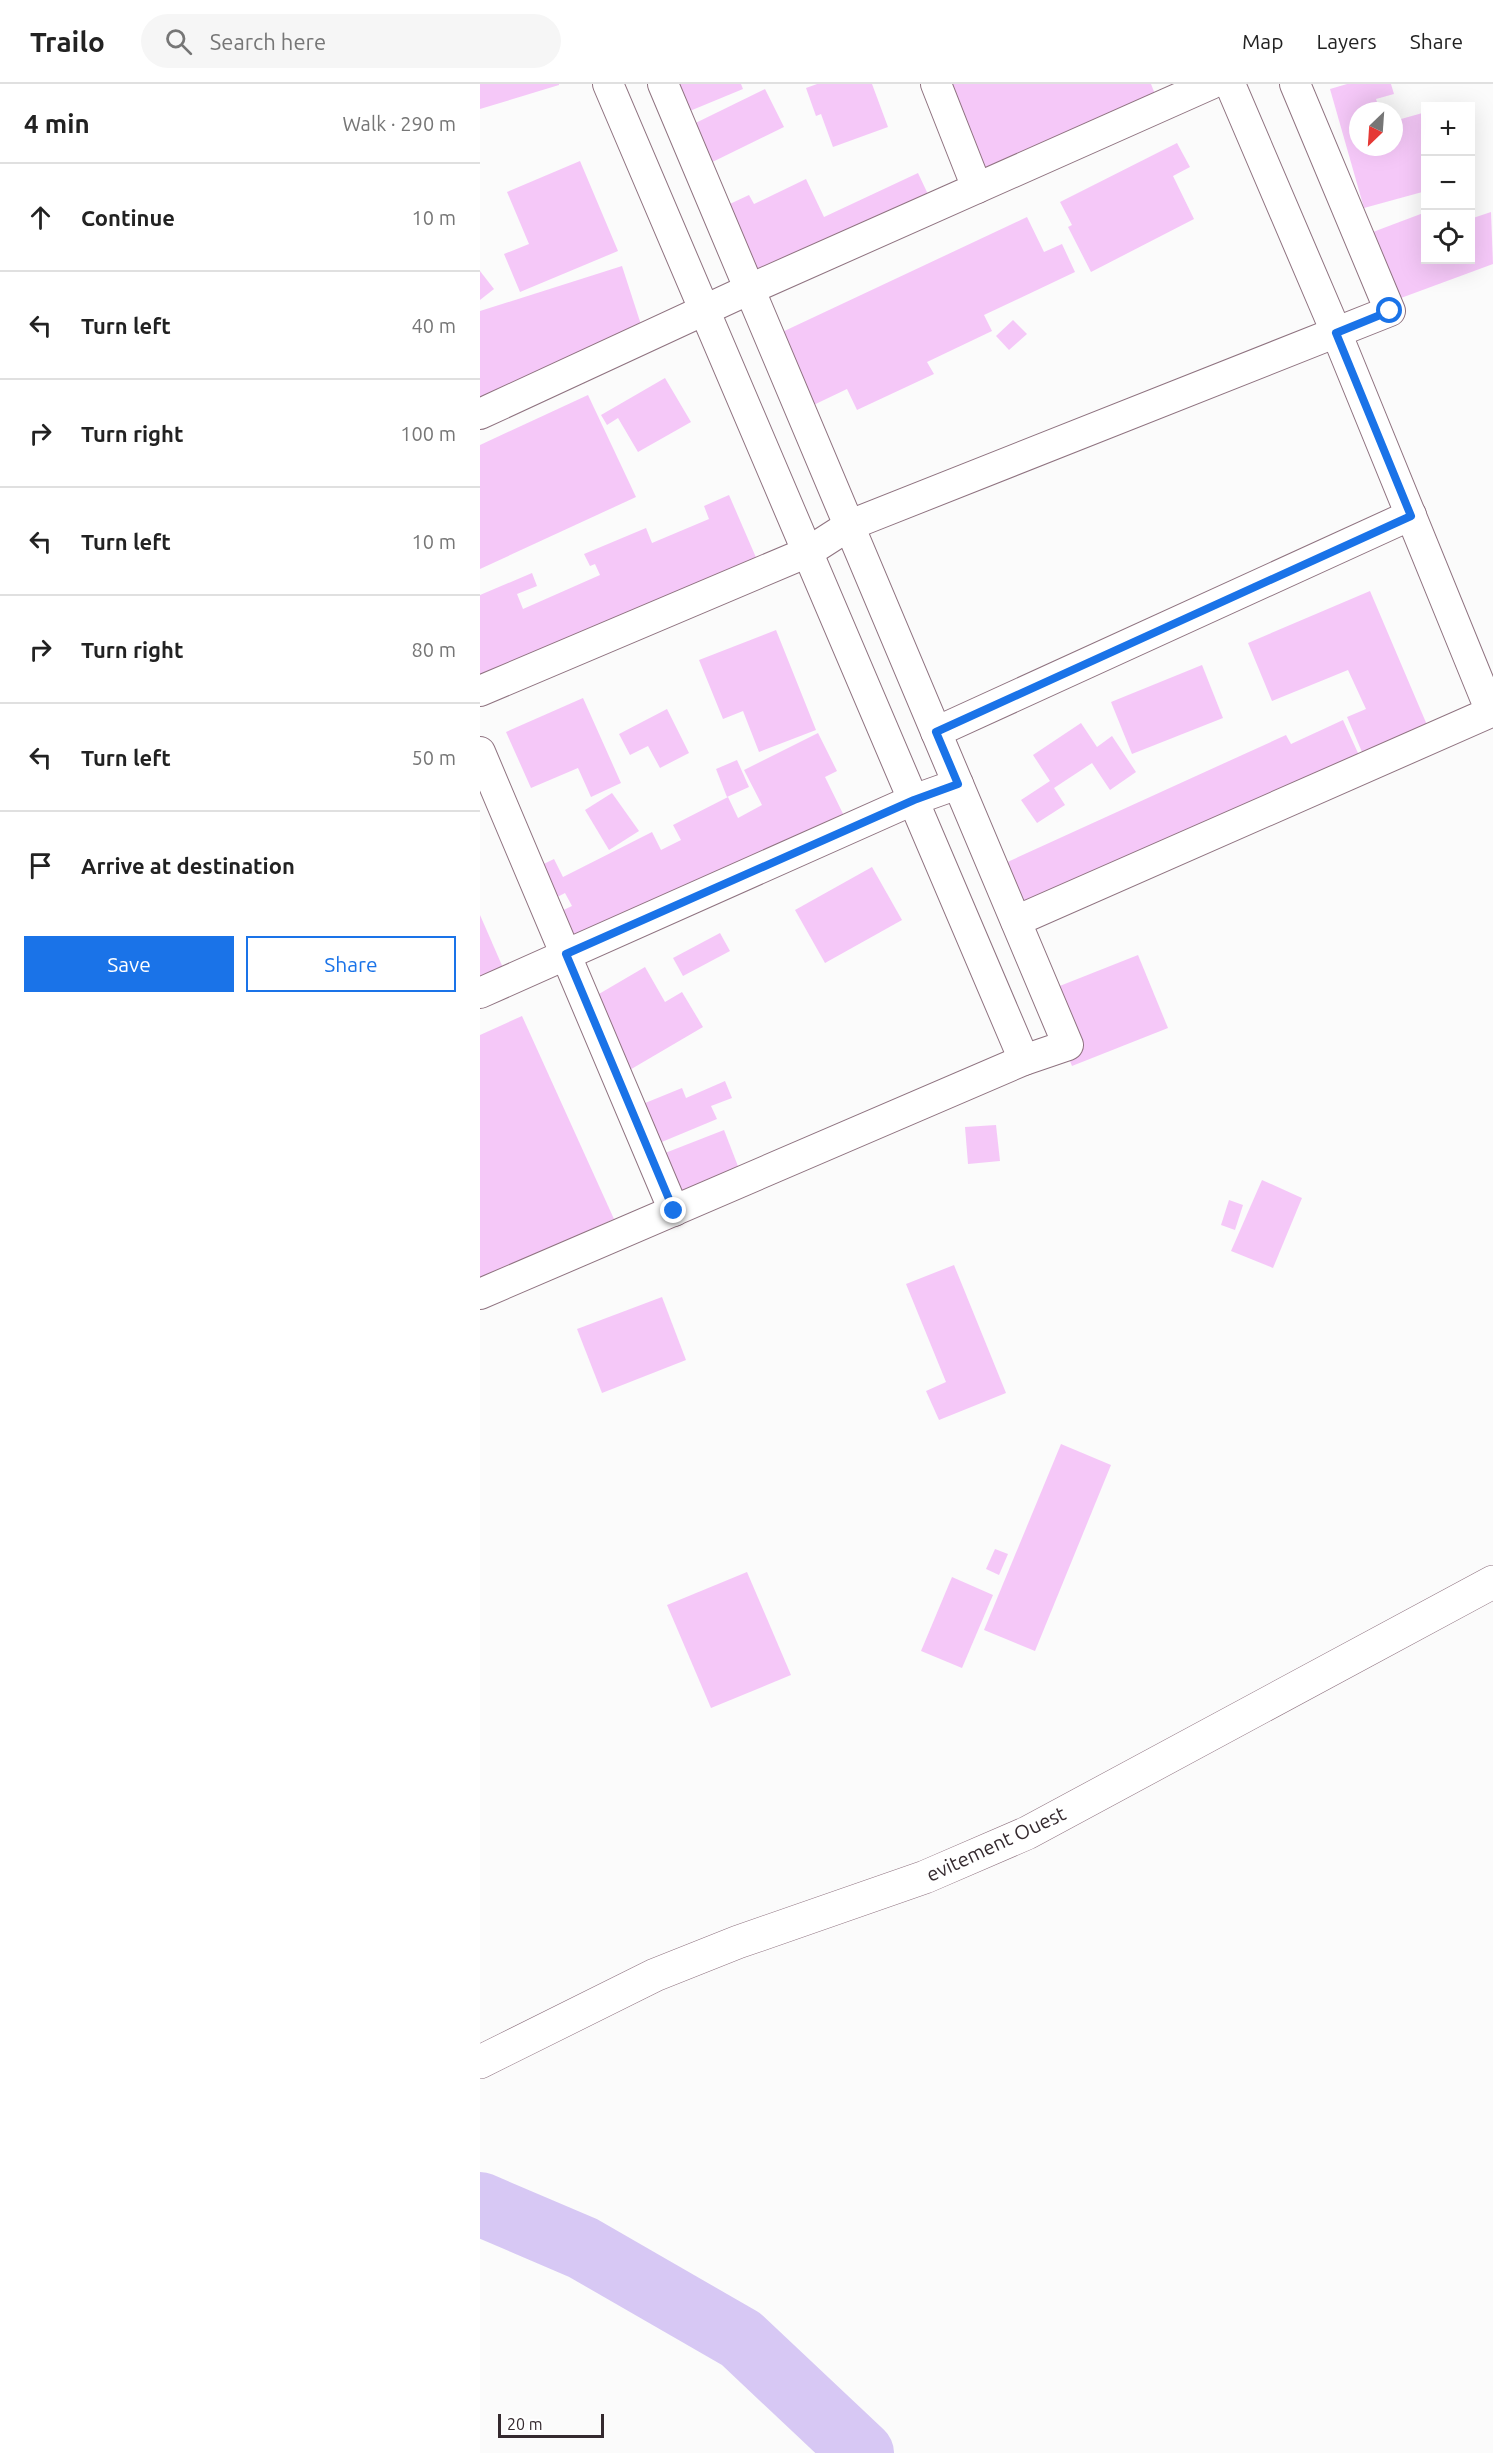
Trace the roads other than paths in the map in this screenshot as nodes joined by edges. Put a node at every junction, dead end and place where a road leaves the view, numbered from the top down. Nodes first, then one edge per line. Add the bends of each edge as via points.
1 (608, 84) edge
2 (663, 84) edge
3 (936, 84) edge
4 (1211, 84) edge
5 (1230, 84) edge
6 (1295, 84) edge
7 (976, 188) junction
8 (750, 289) junction
9 (705, 311) junction
10 (1336, 333) junction
11 (480, 414) edge
12 (1411, 516) junction
13 (850, 525) junction
14 (808, 552) junction
15 (480, 691) edge
16 (936, 732) junction
17 (480, 752) edge
18 (958, 784) junction
19 (914, 800) junction
20 (1016, 921) junction
21 (566, 954) junction
22 (480, 993) edge
23 (1024, 1060) junction
24 (674, 1211) junction
25 (480, 1294) edge
26 (1493, 1582) edge
27 (480, 2062) edge

1 - 9 street
2 - 8 street
3 - 7 street
4 - 7 street
5 - 10 street
6 - 10 street via 1390,311
7 - 8 street
8 - 9 street
8 - 13 street
9 - 11 street
9 - 14 street
10 - 12 street
10 - 13 street
12 - 16 street
12 - 20 street via 1491,712
13 - 14 street
13 - 16 street
14 - 15 street
14 - 19 street
16 - 18 street
17 - 21 street
18 - 19 street
18 - 20 street
19 - 21 street
19 - 23 street
20 - 23 street via 1068,1045
21 - 22 street
21 - 24 street
23 - 24 street
24 - 25 street
26 - 27 main road, evitement Ouest via 1026,1833 925,1877 655,1975

